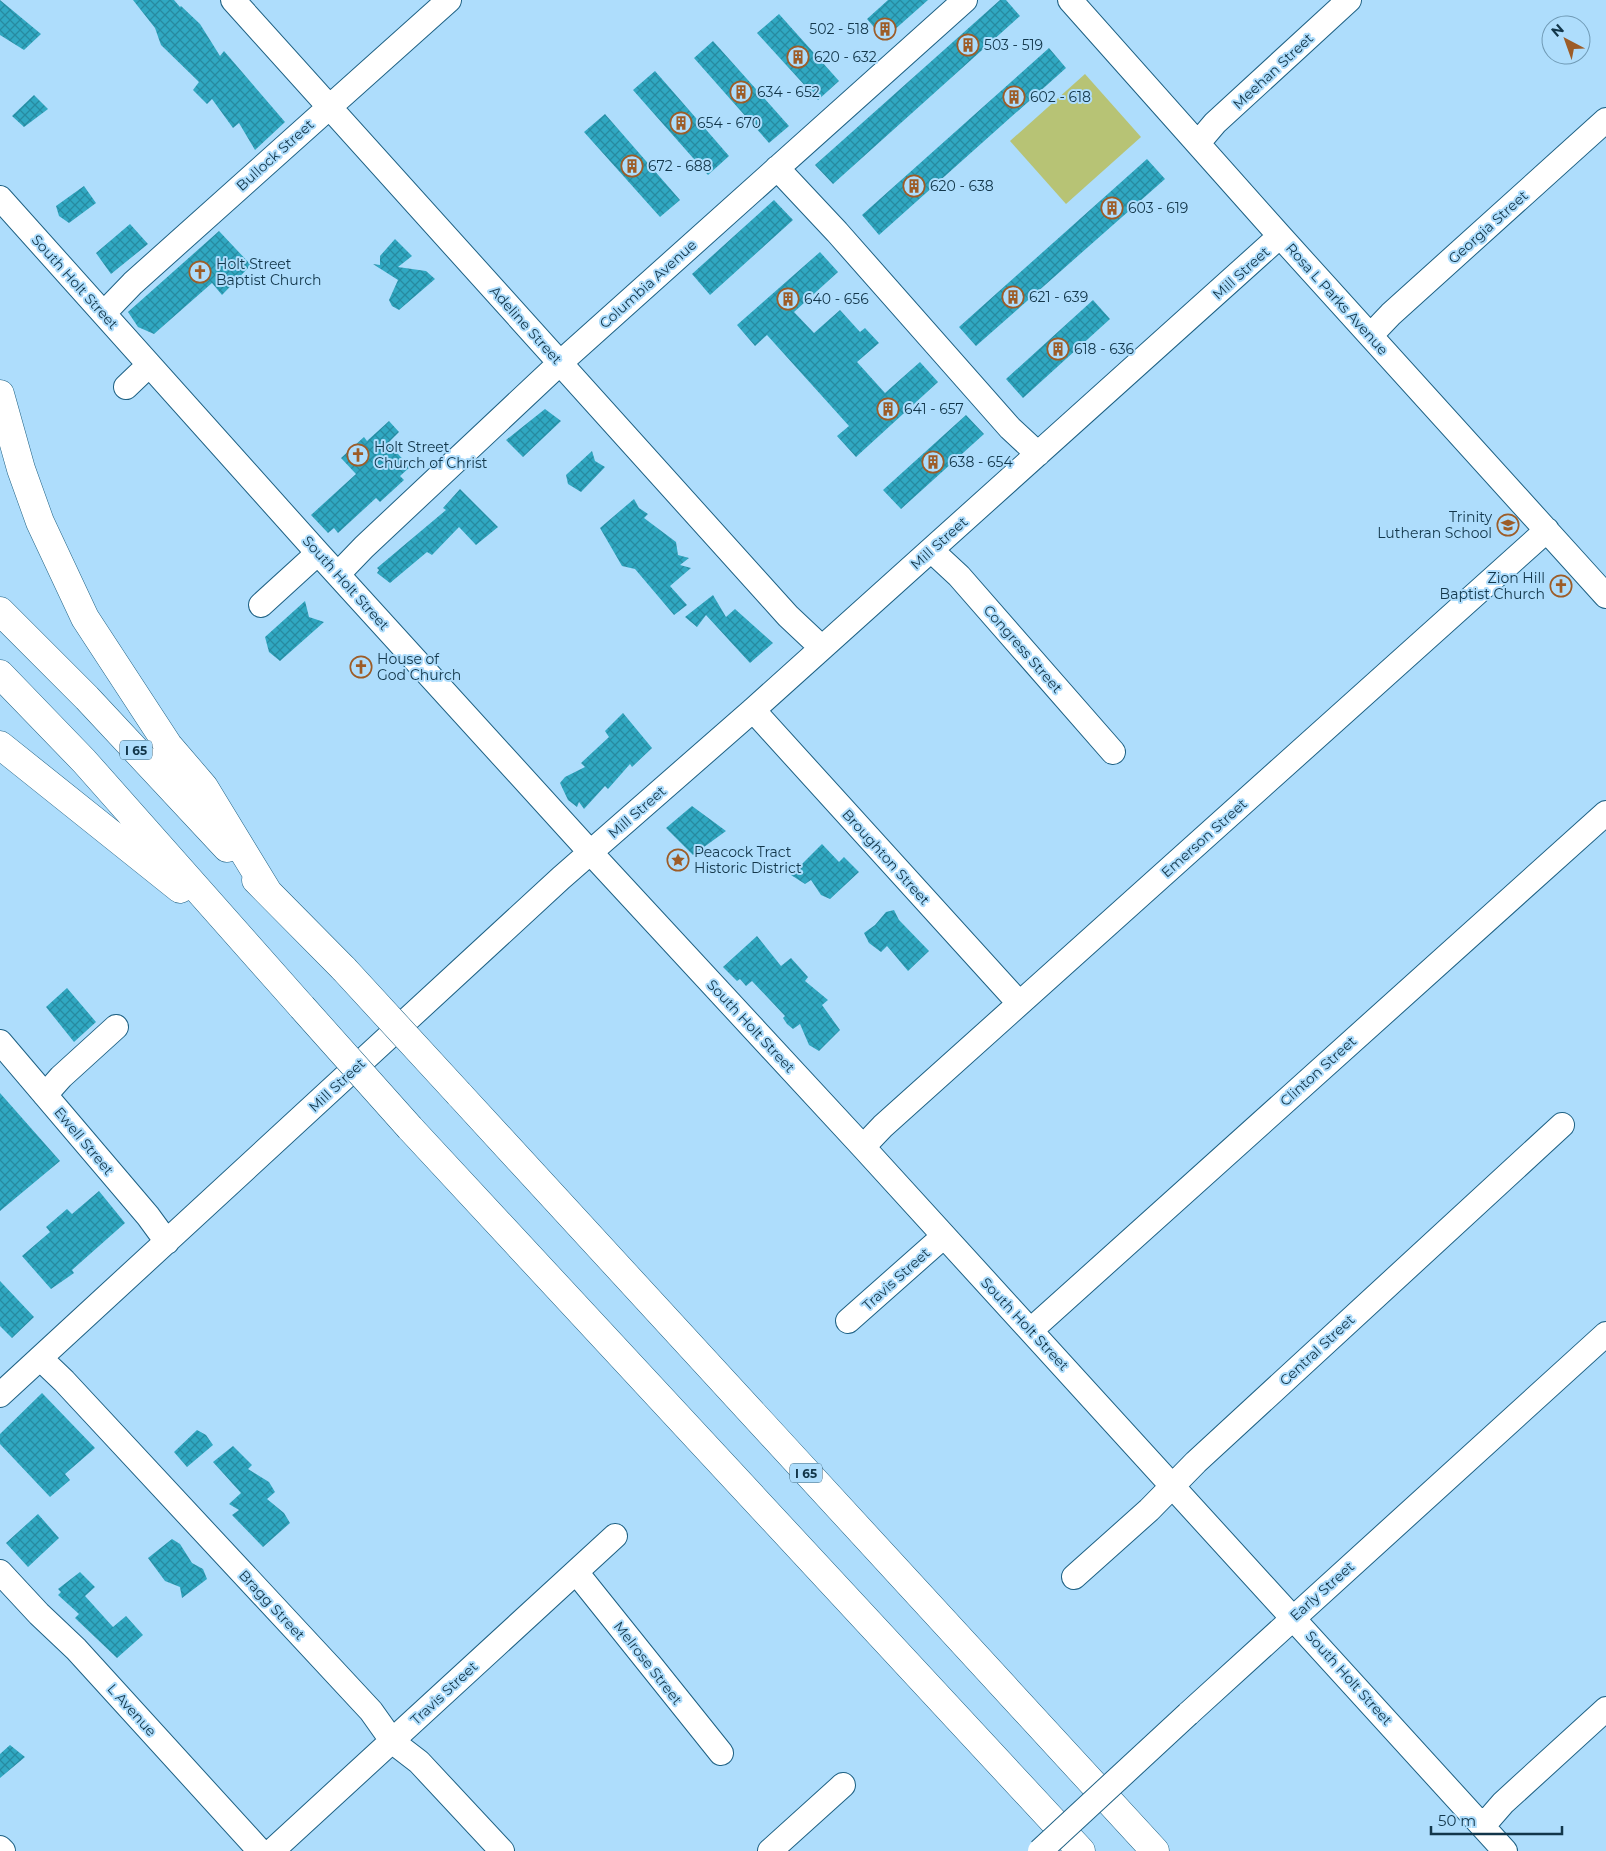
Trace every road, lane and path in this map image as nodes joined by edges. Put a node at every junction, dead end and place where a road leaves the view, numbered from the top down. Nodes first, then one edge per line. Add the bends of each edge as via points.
1 (232, 0) edge
2 (449, 0) edge
3 (965, 0) edge
4 (1070, 0) edge
5 (1349, 0) edge
6 (329, 107) junction
7 (1606, 120) edge
8 (1198, 143) junction
9 (777, 168) junction
10 (0, 198) edge
11 (1280, 236) junction
12 (104, 313) junction
13 (1371, 335) junction
14 (560, 363) junction
15 (149, 365) junction
16 (126, 387) dead end
17 (0, 394) edge
18 (1038, 454) junction
19 (1546, 530) junction
20 (931, 550) junction
21 (318, 553) junction
22 (338, 574) junction
23 (1606, 596) edge
24 (261, 605) dead end
25 (0, 611) edge
26 (822, 648) junction
27 (0, 674) edge
28 (753, 710) junction
29 (0, 745) edge
30 (1113, 752) dead end
31 (1606, 813) edge
32 (591, 853) junction
33 (268, 892) junction
34 (238, 935) junction
35 (1019, 1003) junction
36 (116, 1027) dead end
37 (0, 1042) edge
38 (45, 1095) junction
39 (1562, 1125) dead end
40 (863, 1147) junction
41 (944, 1236) junction
42 (167, 1242) junction
43 (848, 1321) dead end
44 (1031, 1330) junction
45 (1606, 1334) edge
46 (41, 1359) junction
47 (0, 1396) edge
48 (1174, 1486) junction
49 (615, 1536) dead end
50 (0, 1572) edge
51 (576, 1572) junction
52 (1074, 1577) dead end
53 (1294, 1617) junction
54 (1606, 1709) edge
55 (393, 1742) junction
56 (721, 1753) dead end
57 (843, 1785) dead end
58 (1483, 1826) junction
59 (0, 1848) edge
60 (3, 1851) edge
61 (260, 1851) edge
62 (272, 1851) edge
63 (502, 1851) edge
64 (770, 1851) edge
65 (1040, 1851) edge
66 (1081, 1851) edge
67 (1155, 1851) edge
68 (1506, 1851) edge

1 - 6 street, Adeline Street
2 - 6 street, Bullock Street
3 - 9 street, Columbia Avenue
4 - 8 street, Rosa L Parks Avenue
5 - 8 street, Meehan Street
6 - 12 street, Bullock Street via 133,283
6 - 14 street, Adeline Street
7 - 13 street, Georgia Street
8 - 11 street, Rosa L Parks Avenue
9 - 14 street, Columbia Avenue
9 - 18 street via 1010,428
10 - 12 street, South Holt Street
11 - 13 street, Rosa L Parks Avenue
11 - 18 street, Mill Street
12 - 15 street, South Holt Street
13 - 19 street, Rosa L Parks Avenue
14 - 22 street, Columbia Avenue
14 - 26 street, Adeline Street via 782,609
15 - 16 street
15 - 21 street, South Holt Street
17 - 33 highway via 40,522 84,618 168,745 204,787
18 - 20 street, Mill Street
19 - 23 street, Rosa L Parks Avenue
19 - 35 street, Emerson Street
20 - 26 street, Mill Street
20 - 30 street, Congress Street via 959,576
21 - 22 street, South Holt Street
21 - 24 street
22 - 32 street, South Holt Street
25 - 33 highway, I 65 via 130,743
26 - 28 street, Mill Street
27 - 34 highway via 84,760
28 - 32 street, Mill Street
28 - 35 street, Broughton Street
29 - 34 highway
31 - 44 street, Clinton Street
32 - 40 street, South Holt Street
32 - 42 street, Mill Street
33 - 67 highway, I 65, bridge via 344,969
34 - 66 highway, bridge via 410,1128
35 - 40 street, Emerson Street
36 - 38 street
37 - 38 street, Ewell Street
38 - 42 street, Ewell Street
39 - 48 street, Central Street
40 - 41 street, South Holt Street
41 - 43 street, Travis Street
41 - 44 street, South Holt Street
42 - 46 street, Mill Street
44 - 48 street, South Holt Street
45 - 53 street, Early Street
46 - 47 street, Mill Street
46 - 55 street, Bragg Street via 371,1711
48 - 52 street, Central Street
48 - 53 street, South Holt Street
49 - 51 street, Travis Street
50 - 61 street, L Avenue via 76,1649
51 - 55 street, Travis Street
51 - 56 street, Melrose Street
53 - 58 street, South Holt Street
53 - 65 street, Early Street, bridge
54 - 58 street via 1503,1803
55 - 62 street, Travis Street
55 - 63 street, Bragg Street via 419,1762
57 - 64 street
58 - 68 street, South Holt Street
59 - 60 street

